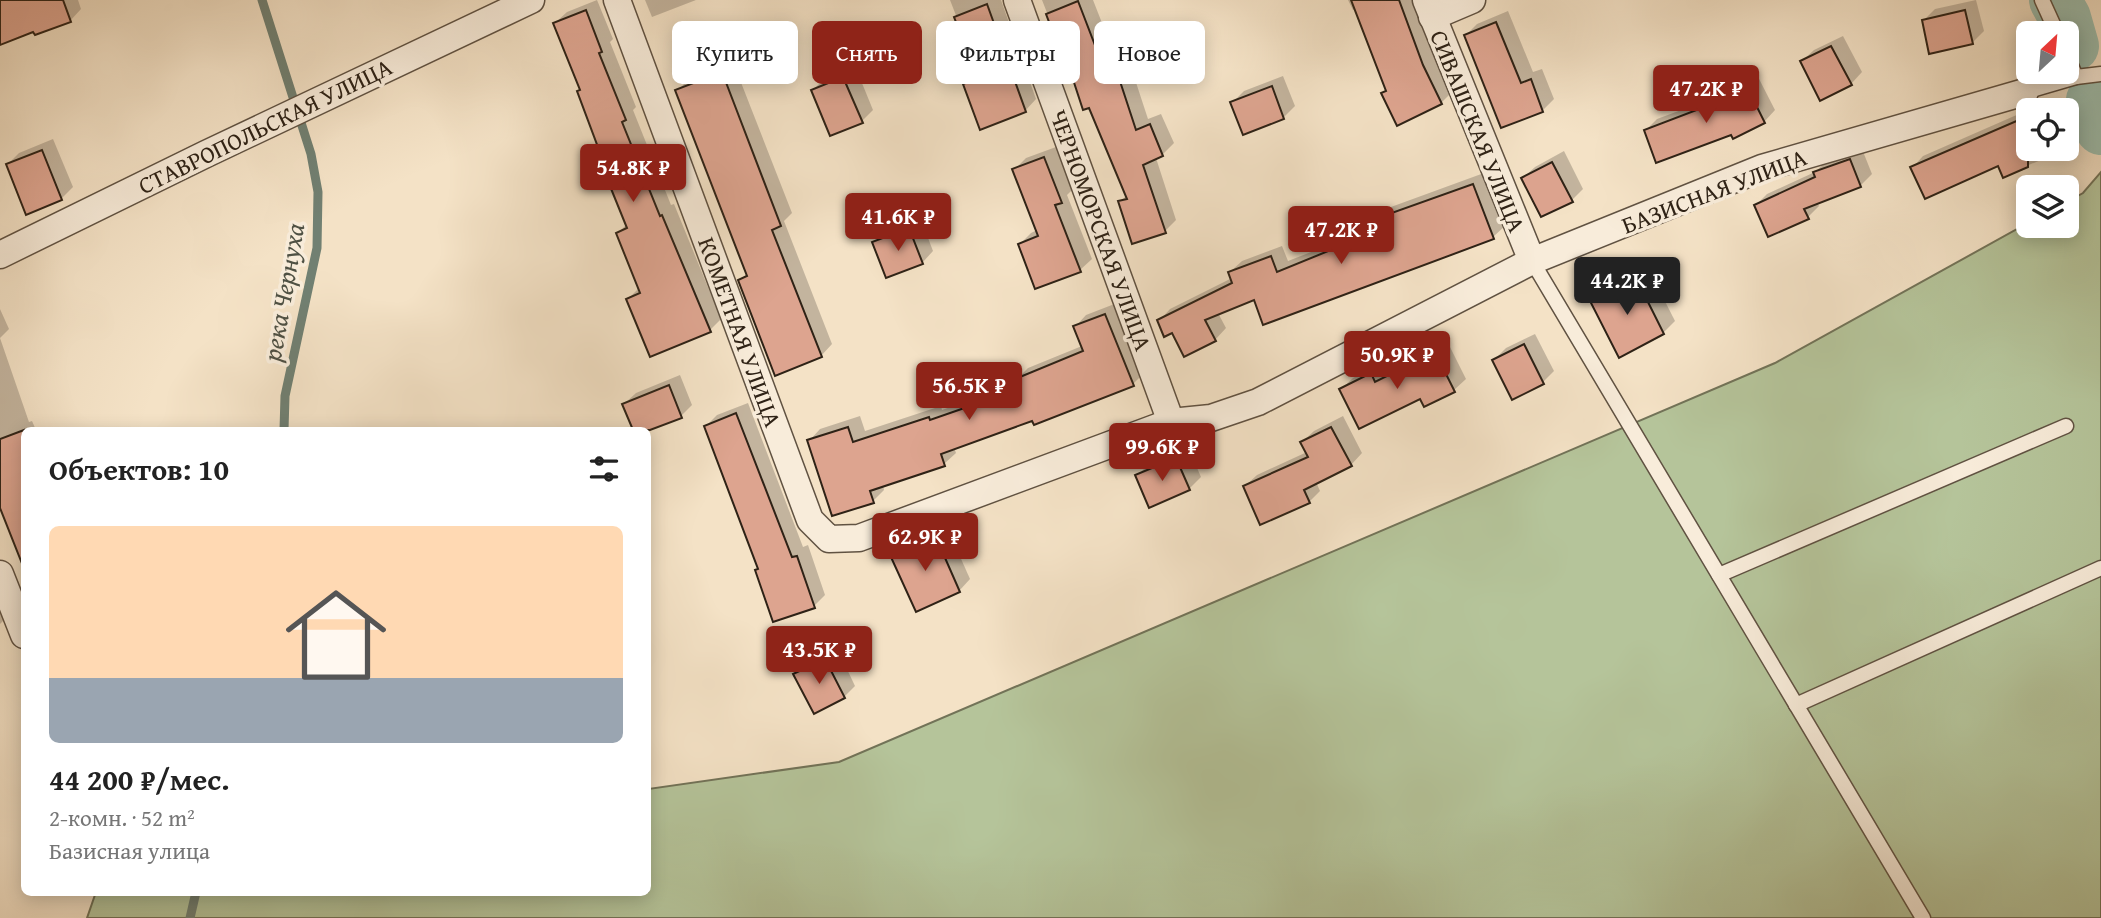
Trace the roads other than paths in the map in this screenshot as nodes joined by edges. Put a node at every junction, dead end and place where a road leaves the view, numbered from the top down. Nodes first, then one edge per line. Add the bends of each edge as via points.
1 (531, 0) edge
2 (617, 0) edge
3 (1017, 0) edge
4 (1472, 0) edge
5 (2042, 0) edge
6 (1429, 9) edge
7 (2052, 21) edge
8 (2101, 74) edge
9 (2079, 77) edge
10 (2052, 84) edge
11 (2025, 92) joint
12 (0, 255) edge
13 (1532, 261) junction
14 (1171, 422) junction
15 (2066, 426) dead end
16 (829, 539) joint
17 (2101, 568) edge
18 (0, 574) edge
19 (1719, 575) junction
20 (21, 627) edge
21 (1796, 705) junction
22 (1923, 918) edge

1 - 12 street, СТАВРОПОЛЬСКАЯ УЛИЦА
2 - 16 street, КОМЕТНАЯ УЛИЦА via 810,520
3 - 14 street, ЧЕРНОМОРСКАЯ УЛИЦА
4 - 6 street
5 - 7 lane
6 - 13 street, СИВАШСКАЯ УЛИЦА
8 - 9 lane
10 - 11 lane
11 - 13 street, БАЗИСНАЯ УЛИЦА via 1762,168
13 - 14 street, БАЗИСНАЯ УЛИЦА via 1258,402 1211,418
13 - 19 lane
14 - 16 street, БАЗИСНАЯ УЛИЦА via 859,538
15 - 19 lane
17 - 21 lane
18 - 20 street
19 - 21 lane
21 - 22 lane

